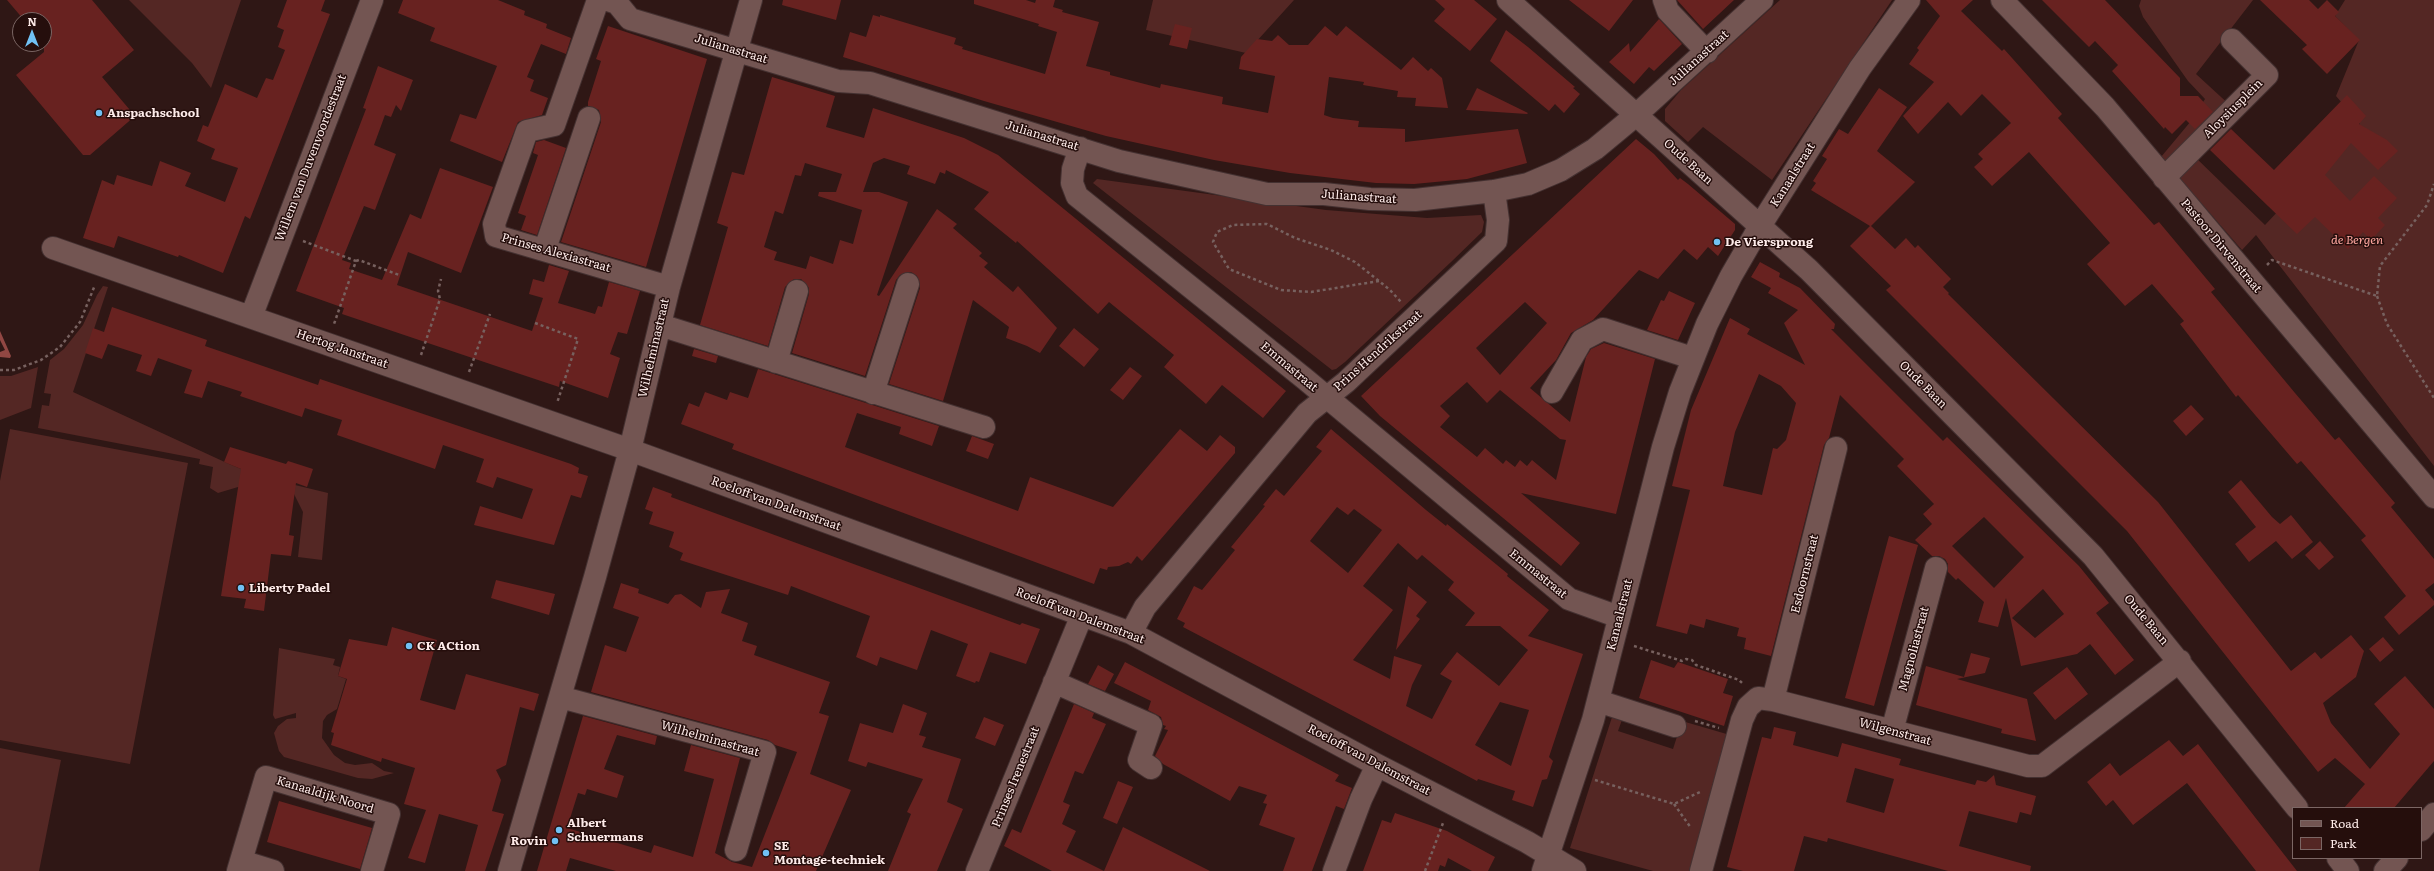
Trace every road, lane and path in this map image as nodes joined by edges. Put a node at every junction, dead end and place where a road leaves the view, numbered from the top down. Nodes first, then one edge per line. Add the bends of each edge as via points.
1 (372, 0) edge
2 (752, 0) edge
3 (1508, 0) edge
4 (1664, 0) edge
5 (1762, 0) edge
6 (1909, 0) edge
7 (2002, 0) edge
8 (610, 1) edge
9 (1531, 7) edge
10 (2232, 40) dead end
11 (737, 51) junction
12 (1706, 52) junction
13 (1636, 115) junction
14 (589, 118) dead end
15 (1080, 148) junction
16 (2164, 178) junction
17 (2434, 184) edge
18 (1494, 192) junction
19 (1760, 226) junction
20 (282, 234) junction
21 (53, 248) dead end
22 (545, 250) junction
23 (356, 261) junction
24 (103, 265) junction
25 (399, 274) dead end
26 (442, 279) dead end
27 (2249, 279) junction
28 (1379, 281) junction
29 (908, 284) dead end
30 (669, 286) junction
31 (797, 291) dead end
32 (2377, 296) junction
33 (490, 314) dead end
34 (251, 317) junction
35 (1416, 317) junction
36 (535, 323) dead end
37 (660, 325) junction
38 (328, 344) junction
39 (1692, 358) junction
40 (776, 362) junction
41 (0, 370) edge
42 (415, 374) junction
43 (462, 391) junction
44 (1552, 392) dead end
45 (873, 393) junction
46 (1325, 398) junction
47 (2434, 398) edge
48 (550, 422) junction
49 (984, 427) dead end
50 (1836, 448) dead end
51 (630, 450) junction
52 (2434, 497) edge
53 (1936, 568) dead end
54 (1082, 615) junction
55 (1619, 617) junction
56 (1131, 633) junction
57 (1614, 640) junction
58 (2180, 661) junction
59 (1054, 682) junction
60 (560, 697) junction
61 (1765, 699) junction
62 (1598, 701) junction
63 (1675, 726) joint
64 (1892, 731) junction
65 (1739, 734) junction
66 (1377, 765) junction
67 (1151, 768) dead end
68 (1575, 774) junction
69 (1726, 780) junction
70 (1453, 804) junction
71 (2296, 807) edge
72 (2434, 814) edge
73 (2422, 829) edge
74 (736, 850) dead end
75 (2339, 859) edge
76 (2396, 859) edge
77 (1546, 863) edge
78 (240, 866) edge
79 (979, 870) edge
80 (273, 871) edge
81 (372, 871) edge
82 (509, 871) edge
83 (1334, 871) edge
84 (1425, 871) edge
85 (1575, 871) edge
86 (1702, 871) edge
87 (2348, 871) edge
88 (2385, 871) edge

1 - 20 street, Willem van Duvenvoordestraat
2 - 11 street, Wilhelminastraat
3 - 9 street, Oude Baan
4 - 12 street via 1668,11
5 - 12 street, Julianastraat
6 - 19 street, Kanaalstraat via 1860,68
7 - 16 street, Pastoor Dirvenstraat via 2105,107
8 - 11 street, Julianastraat via 630,19
8 - 22 street, Prinses Alexiastraat via 554,124 527,131 494,224 496,236
9 - 13 street, Oude Baan
10 - 16 street, Aloysiusplein via 2267,75
11 - 15 street, Julianastraat via 838,81 870,83
11 - 30 street, Wilhelminastraat
12 - 13 street, Julianastraat
13 - 18 street via 1595,149 1561,170 1528,184
13 - 19 street, Oude Baan
14 - 22 street
15 - 18 street, Julianastraat via 1119,161 1267,194 1324,194 1415,200
15 - 46 street, Emmastraat via 1072,182 1077,196 1299,374
16 - 27 street, Pastoor Dirvenstraat
17 - 32 path via 2427,204 2380,266
18 - 35 street, Prins Hendrikstraat via 1498,220 1496,240
19 - 39 street, Kanaalstraat via 1731,276
19 - 58 street, Oude Baan via 1809,270 2093,556
20 - 23 path
20 - 34 street, Willem van Duvenvoordestraat
21 - 24 street, Hertog Janstraat
22 - 30 street, Prinses Alexiastraat
23 - 25 path
23 - 38 path
24 - 34 street, Hertog Janstraat
24 - 41 path via 80,322 60,347 34,363 14,370
26 - 42 path via 438,291 440,299
27 - 32 path via 2272,260
27 - 52 street, Pastoor Dirvenstraat
28 - 28 path via 1355,262 1267,224 1233,225 1217,232 1213,242 1229,269 1281,290 1311,292
28 - 35 path
29 - 45 street
30 - 37 street, Wilhelminastraat
31 - 40 street
32 - 47 path via 2387,324
33 - 43 path
34 - 38 street, Hertog Janstraat
35 - 46 street, Prins Hendrikstraat via 1346,382
36 - 48 path via 578,339
37 - 40 street
37 - 51 street, Wilhelminastraat
38 - 42 street, Hertog Janstraat
39 - 44 street via 1603,329 1582,340
39 - 55 street, Kanaalstraat via 1663,447
40 - 45 street
42 - 43 street, Hertog Janstraat
43 - 48 street, Hertog Janstraat
45 - 49 street
46 - 55 street, Emmastraat via 1568,599
46 - 56 street, Prins Hendrikstraat via 1307,413 1145,607
48 - 51 street, Hertog Janstraat
50 - 61 street, Esdoornstraat
51 - 54 street, Roeloff van Dalemstraat
51 - 60 street, Wilhelminastraat
53 - 64 street, Magnoliastraat
54 - 56 street, Roeloff van Dalemstraat
54 - 59 street, Prinses Irenestraat
55 - 57 street, Kanaalstraat
56 - 66 street, Roeloff van Dalemstraat
57 - 61 path via 1682,661 1692,660 1696,666 1739,680
57 - 62 street, Kanaalstraat
58 - 64 street, Wilgenstraat via 2042,766 2028,766
58 - 71 street, Oude Baan
59 - 67 street via 1151,725 1139,760
59 - 79 street, Prinses Irenestraat
60 - 74 street, Wilhelminastraat via 764,752
60 - 82 street, Wilhelminastraat
61 - 64 street, Wilgenstraat
61 - 65 street via 1748,707
62 - 63 street
62 - 68 street, Kanaalstraat
63 - 65 path via 1679,716
65 - 69 street
66 - 70 street, Roeloff van Dalemstraat
66 - 83 street via 1361,799
68 - 69 path via 1674,804
68 - 77 street, Kanaalstraat
69 - 86 street
70 - 77 street, Roeloff van Dalemstraat via 1527,842
70 - 84 path via 1440,828
72 - 73 street
75 - 87 street
76 - 88 street
77 - 85 street, Roeloff van Dalemstraat
78 - 80 street, Kanaaldijk Noord
78 - 81 street, Kanaaldijk Noord via 266,777 389,814

